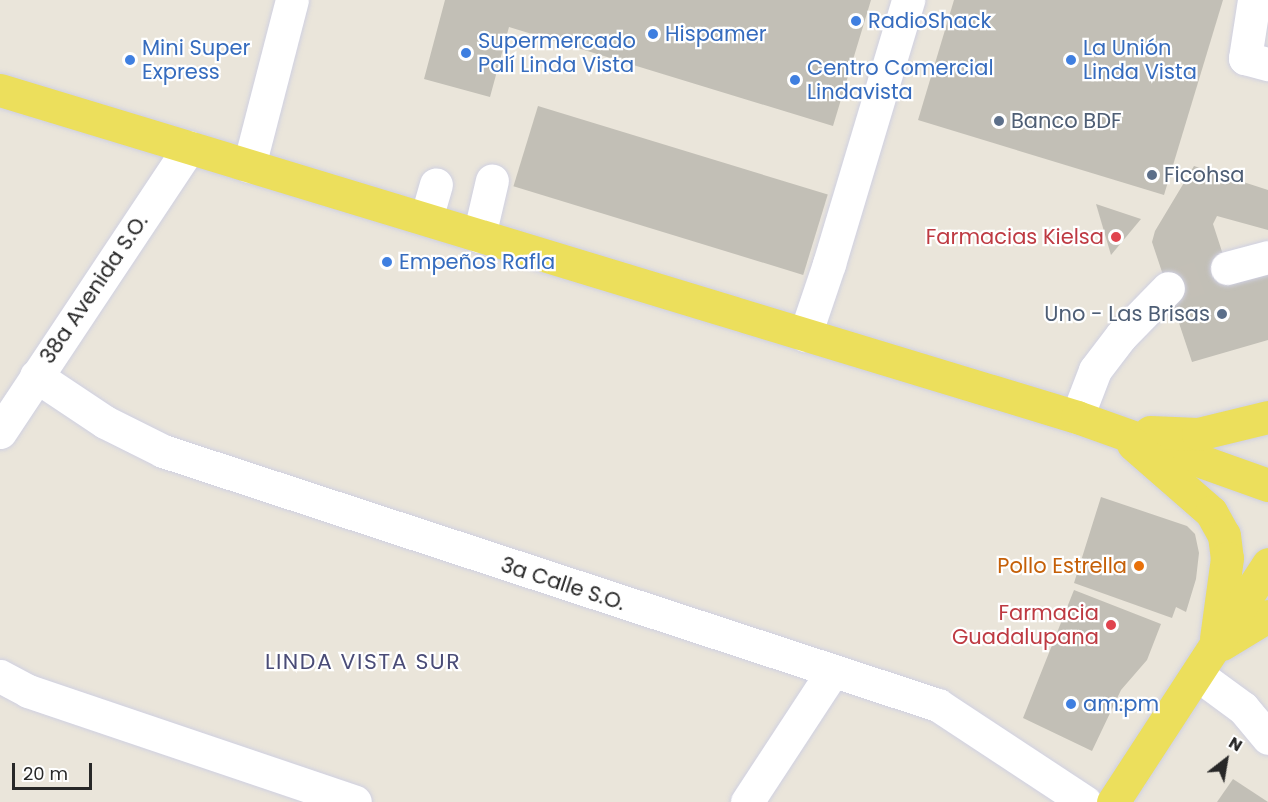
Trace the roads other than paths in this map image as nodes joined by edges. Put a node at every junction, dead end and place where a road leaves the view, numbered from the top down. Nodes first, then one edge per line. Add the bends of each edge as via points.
1 (292, 0) edge
2 (908, 0) edge
3 (1254, 0) edge
4 (1268, 64) edge
5 (0, 90) edge
6 (189, 147) junction
7 (249, 166) junction
8 (492, 180) dead end
9 (436, 184) dead end
10 (426, 219) junction
11 (479, 236) junction
12 (1268, 257) edge
13 (1227, 268) tunnel mouth
14 (1168, 288) tunnel mouth
15 (805, 335) junction
16 (36, 376) junction
17 (1077, 417) junction
18 (1268, 417) edge
19 (1118, 430) junction
20 (0, 432) edge
21 (1268, 485) edge
22 (1268, 564) edge
23 (1268, 616) edge
24 (1206, 662) junction
25 (832, 672) junction
26 (0, 676) edge
27 (1268, 738) edge
28 (355, 802) edge
29 (747, 802) edge
30 (1085, 802) edge
31 (1113, 802) edge

1 - 7 street
2 - 15 street
3 - 4 street via 1245,58
5 - 6 main road
6 - 7 main road
6 - 16 street, 38a Avenida S.O.
7 - 10 main road
8 - 11 street
9 - 10 street
10 - 11 main road
11 - 15 main road
12 - 13 street
14 - 17 street via 1121,336 1095,370
15 - 17 main road
16 - 20 street, 38a Avenida S.O.
16 - 25 street, 3a Calle S.O. via 105,422 163,452
17 - 19 main road
18 - 19 main road via 1198,434
19 - 21 main road
19 - 24 main road via 1210,512 1224,535 1227,558
22 - 24 main road
23 - 24 main road
24 - 27 street
24 - 31 main road
25 - 29 street
25 - 30 street, 3a Calle S.O. via 938,705
26 - 28 street via 28,691

